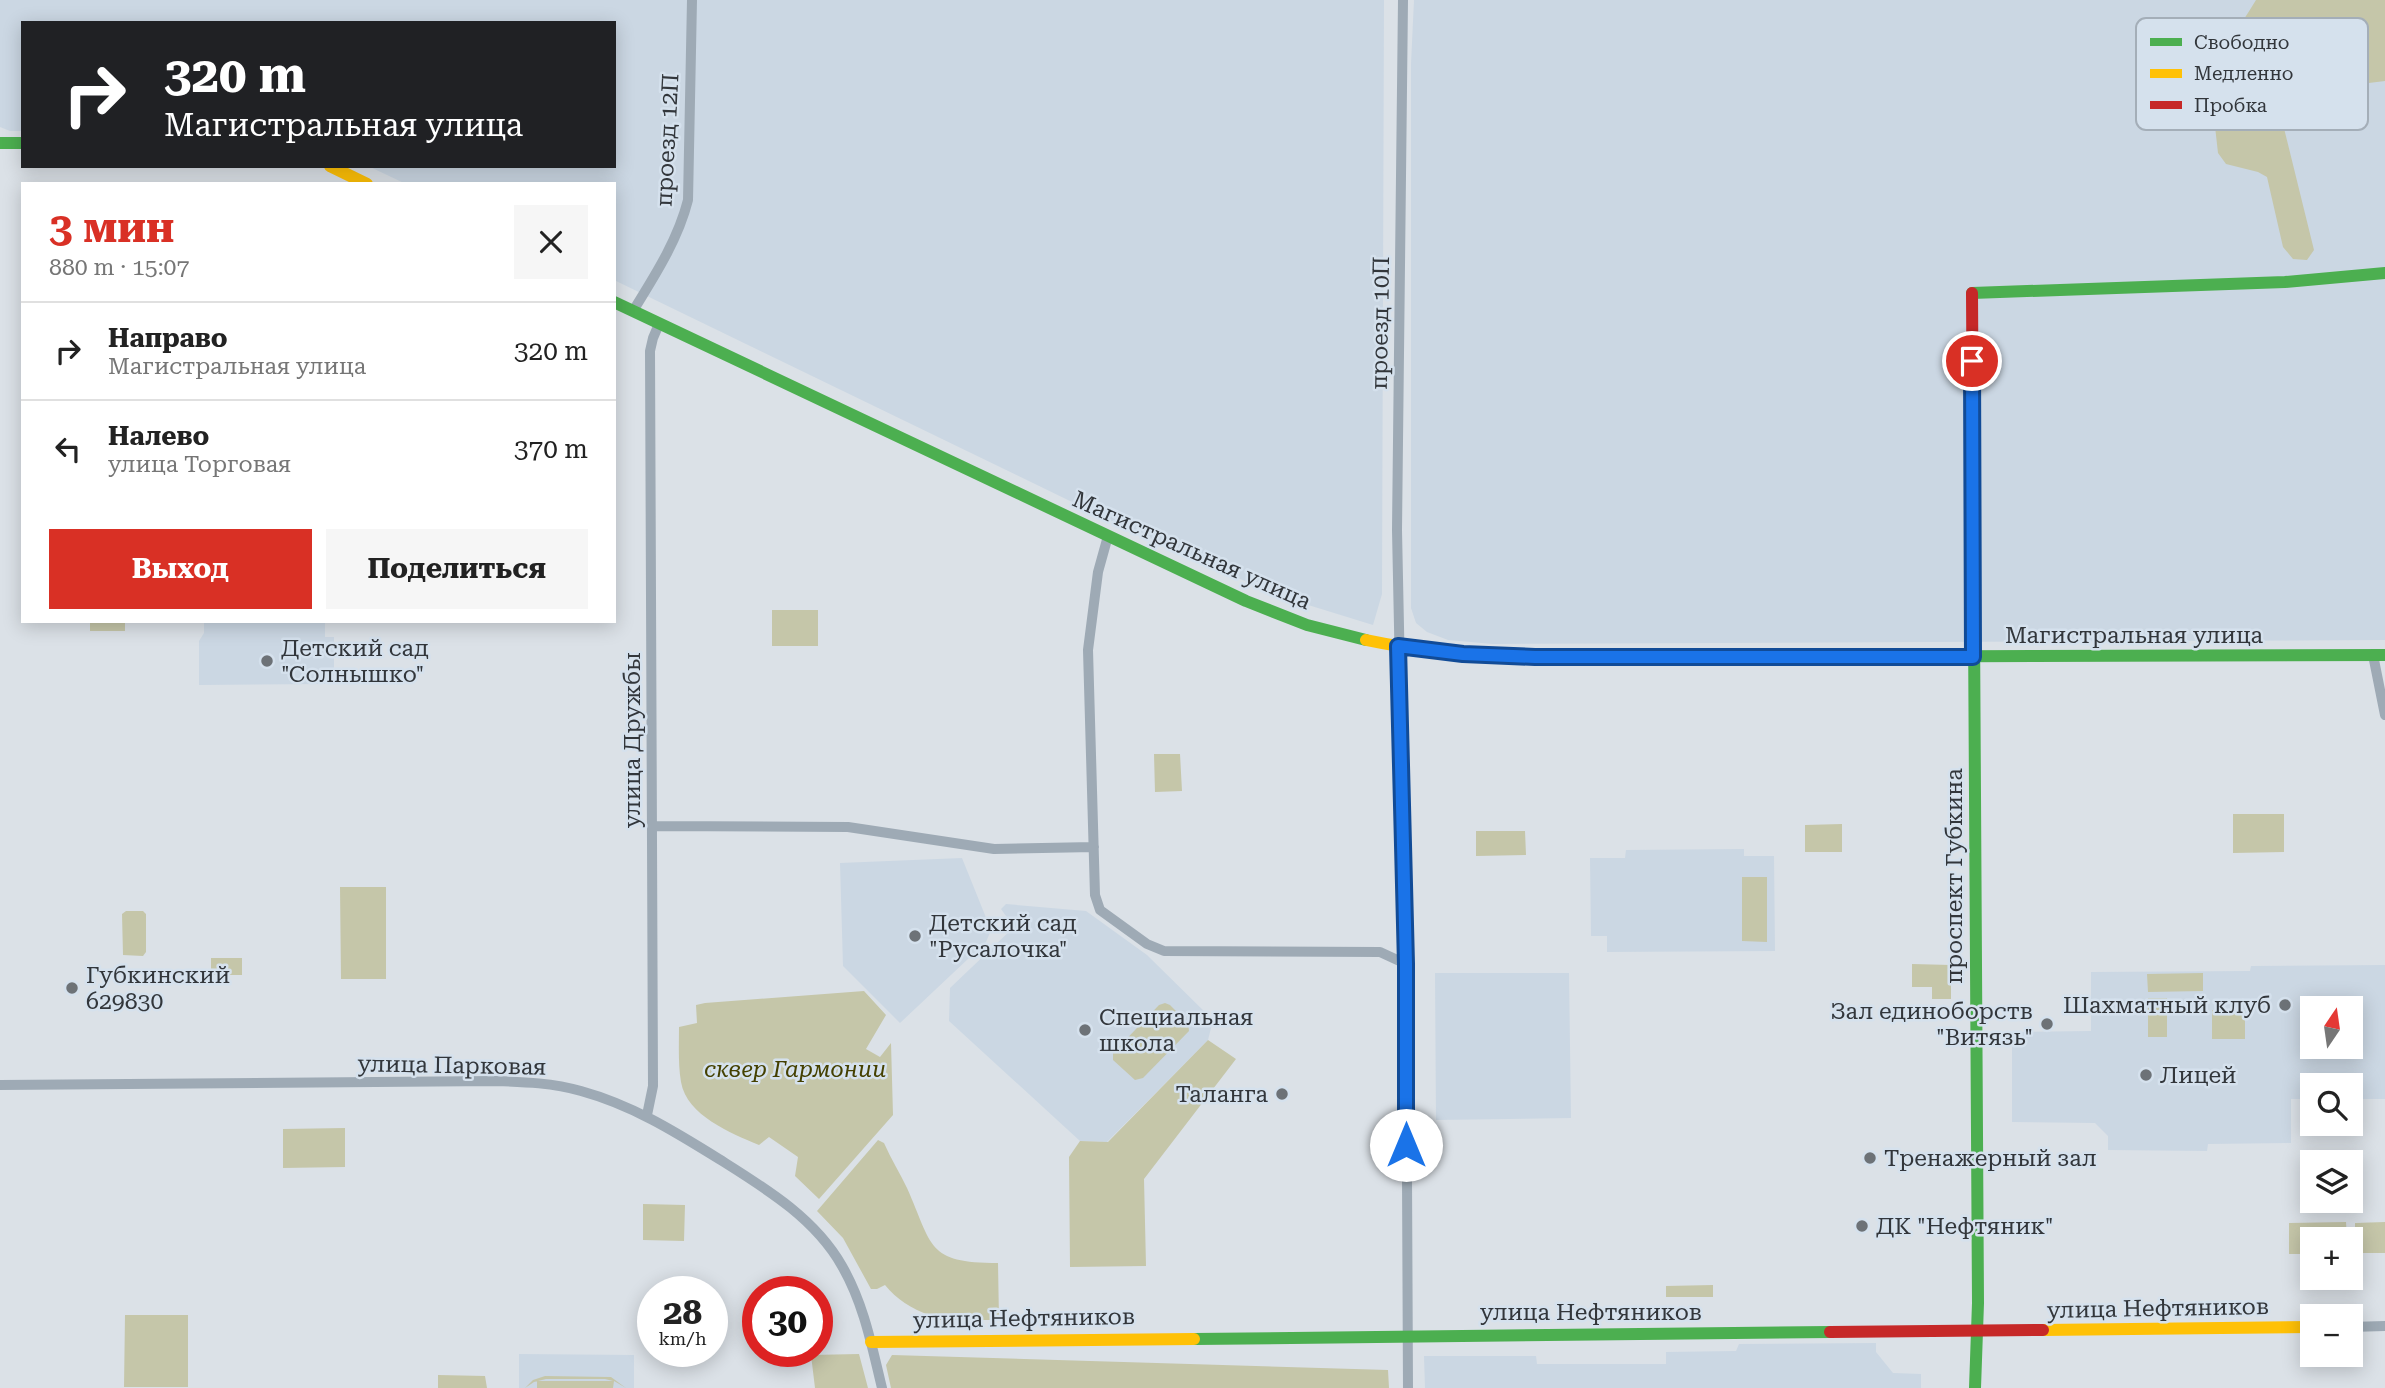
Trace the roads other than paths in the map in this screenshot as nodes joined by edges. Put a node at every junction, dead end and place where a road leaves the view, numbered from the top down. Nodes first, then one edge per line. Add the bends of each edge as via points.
1 (692, 0) edge
2 (1403, 0) edge
3 (0, 143) edge
4 (21, 143) edge
5 (334, 168) edge
6 (363, 182) edge
7 (2385, 273) edge
8 (616, 303) edge
9 (634, 312) junction
10 (659, 324) junction
11 (1108, 536) junction
12 (1398, 646) junction
13 (2379, 655) edge
14 (1973, 657) junction
15 (2385, 715) edge
16 (652, 826) junction
17 (1094, 847) junction
18 (1406, 964) junction
19 (0, 1085) edge
20 (647, 1115) junction
21 (2385, 1326) edge
22 (2300, 1327) edge
23 (2363, 1327) edge
24 (1976, 1331) junction
25 (1407, 1335) junction
26 (871, 1342) junction
27 (882, 1388) edge
28 (1408, 1388) edge
29 (1975, 1388) edge

1 - 9 street, проезд 12П via 688,200 654,279
2 - 12 street, проезд 10П
3 - 4 street
5 - 6 street
7 - 14 street, проспект Губкина via 2301,281 1972,292
8 - 9 street, Магистральная улица
9 - 10 street, Магистральная улица
10 - 11 street, Магистральная улица
10 - 16 street, улица Дружбы via 650,352
11 - 12 street, Магистральная улица via 1281,615 1316,628
11 - 17 street via 1089,638
12 - 14 street, Магистральная улица via 1535,657
12 - 18 street, проезд 10П
13 - 14 street, Магистральная улица
13 - 15 street
14 - 24 street, проспект Губкина
16 - 17 street via 848,827 987,848
16 - 20 street, улица Дружбы via 653,1086
17 - 18 street via 1095,895 1100,910 1155,948 1174,952 1380,952
18 - 25 street, проезд 10П
19 - 20 street, улица Парковая via 529,1082 586,1092
20 - 26 street, улица Парковая via 758,1184 814,1229 846,1274
21 - 23 street
22 - 24 street, улица Нефтяников
24 - 25 street, улица Нефтяников
24 - 29 street, проспект Губкина
25 - 26 street, улица Нефтяников
25 - 28 street, проезд 10П
26 - 27 street, улица Парковая

